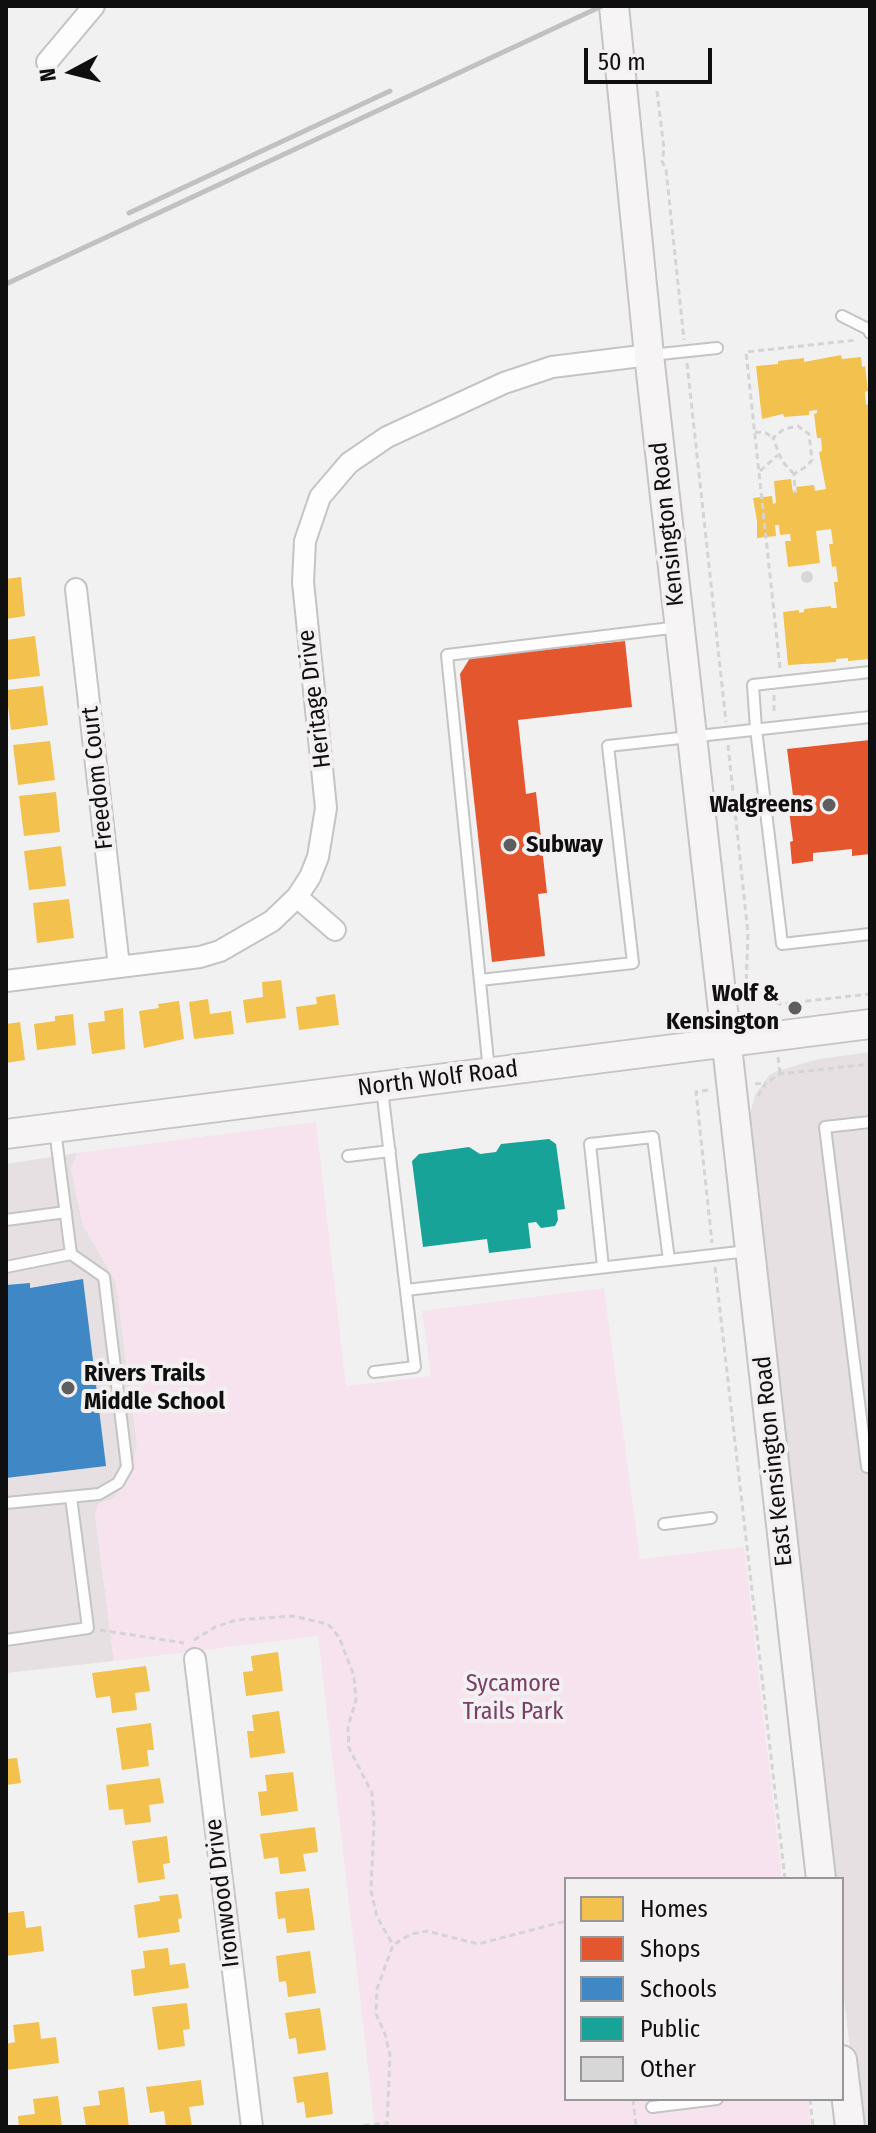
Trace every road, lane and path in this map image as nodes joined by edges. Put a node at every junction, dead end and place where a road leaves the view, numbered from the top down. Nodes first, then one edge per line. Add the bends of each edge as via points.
1 (94, 6) edge
2 (614, 6) edge
3 (47, 62) dead end
4 (657, 91) dead end
5 (842, 316) dead end
6 (870, 336) edge
7 (717, 348) dead end
8 (686, 351) junction
9 (649, 355) junction
10 (755, 432) junction
11 (773, 438) junction
12 (778, 455) junction
13 (759, 471) junction
14 (794, 474) junction
15 (300, 488) dead end
16 (795, 493) dead end
17 (320, 497) junction
18 (76, 589) dead end
19 (679, 627) junction
20 (870, 672) edge
21 (776, 682) junction
22 (870, 717) edge
23 (775, 727) junction
24 (756, 729) junction
25 (727, 732) junction
26 (691, 736) junction
27 (297, 897) junction
28 (335, 930) dead end
29 (870, 934) edge
30 (119, 966) junction
31 (480, 980) junction
32 (6, 981) edge
33 (870, 994) edge
34 (870, 1024) edge
35 (725, 1042) junction
36 (870, 1064) edge
37 (490, 1073) junction
38 (382, 1086) junction
39 (696, 1092) dead end
40 (758, 1096) dead end
41 (870, 1122) edge
42 (55, 1128) junction
43 (6, 1134) edge
44 (390, 1151) junction
45 (348, 1156) dead end
46 (66, 1212) junction
47 (6, 1220) edge
48 (750, 1251) junction
49 (71, 1254) junction
50 (713, 1255) junction
51 (669, 1260) junction
52 (6, 1267) edge
53 (603, 1267) junction
54 (406, 1290) junction
55 (374, 1372) dead end
56 (870, 1467) edge
57 (71, 1497) junction
58 (6, 1503) edge
59 (711, 1518) dead end
60 (664, 1524) dead end
61 (88, 1628) junction
62 (6, 1640) edge
63 (195, 1659) dead end
64 (785, 1877) edge
65 (821, 1877) edge
66 (564, 1922) edge
67 (393, 1945) junction
68 (844, 2083) edge
69 (633, 2101) edge
70 (701, 2101) edge
71 (810, 2101) edge
72 (652, 2107) dead end
73 (386, 2125) edge
74 (252, 2127) edge
75 (354, 2127) edge
76 (636, 2127) edge
77 (813, 2127) edge
78 (850, 2127) edge

1 - 3 street
2 - 9 main road, Kensington Road
4 - 8 path
5 - 6 lane via 868,329
6 - 10 path via 746,352
7 - 8 lane
8 - 9 lane
8 - 25 path
9 - 17 street, Heritage Drive via 552,367 504,383 387,437 349,463
9 - 19 main road, Kensington Road
10 - 11 path
10 - 13 path
11 - 12 path
11 - 14 path via 791,426 809,434 812,460
12 - 13 path
12 - 14 path
13 - 21 path via 780,666
14 - 16 path
15 - 17 street
17 - 27 street, Heritage Drive via 305,541 303,582 326,808 318,857
18 - 30 street, Freedom Court
19 - 26 main road, Kensington Road
19 - 31 lane via 447,655
20 - 21 lane
21 - 23 path
21 - 24 lane via 753,685
22 - 23 lane
23 - 24 lane
24 - 25 lane
24 - 29 lane via 782,944
25 - 26 lane
25 - 33 path via 748,934 746,987 758,987 780,1004
26 - 31 lane via 608,746 633,963
26 - 35 main road, Kensington Road
27 - 28 street
27 - 30 street, Heritage Drive via 272,921 220,951
30 - 32 street, Heritage Drive
31 - 37 lane
34 - 35 main road, North Wolf Road
35 - 37 main road, North Wolf Road
35 - 48 main road, East Kensington Road
36 - 40 path via 780,1074
37 - 38 main road, North Wolf Road
38 - 42 main road, North Wolf Road
38 - 44 lane
39 - 50 path
41 - 56 lane via 825,1127
42 - 43 main road, North Wolf Road
42 - 46 lane
44 - 45 lane
44 - 54 lane
46 - 47 lane
46 - 49 lane
48 - 50 lane
48 - 65 main road, East Kensington Road
49 - 52 lane
49 - 57 lane via 104,1277 127,1467 118,1483 99,1494
50 - 51 lane
50 - 64 path
51 - 53 lane
51 - 53 lane via 653,1137 590,1144
53 - 54 lane
54 - 55 lane via 415,1367
57 - 58 lane
57 - 61 lane
59 - 60 lane
61 - 62 lane
61 - 67 path via 189,1643 236,1620 292,1616 328,1624 339,1637 354,1676 349,1748 372,1793 371,1891 377,1917
63 - 74 street, Ironwood Drive
66 - 67 path via 478,1944 427,1931
67 - 73 path via 377,1989 376,2014 390,2055
68 - 78 main road
69 - 76 path
70 - 72 lane
71 - 77 path
73 - 75 path

